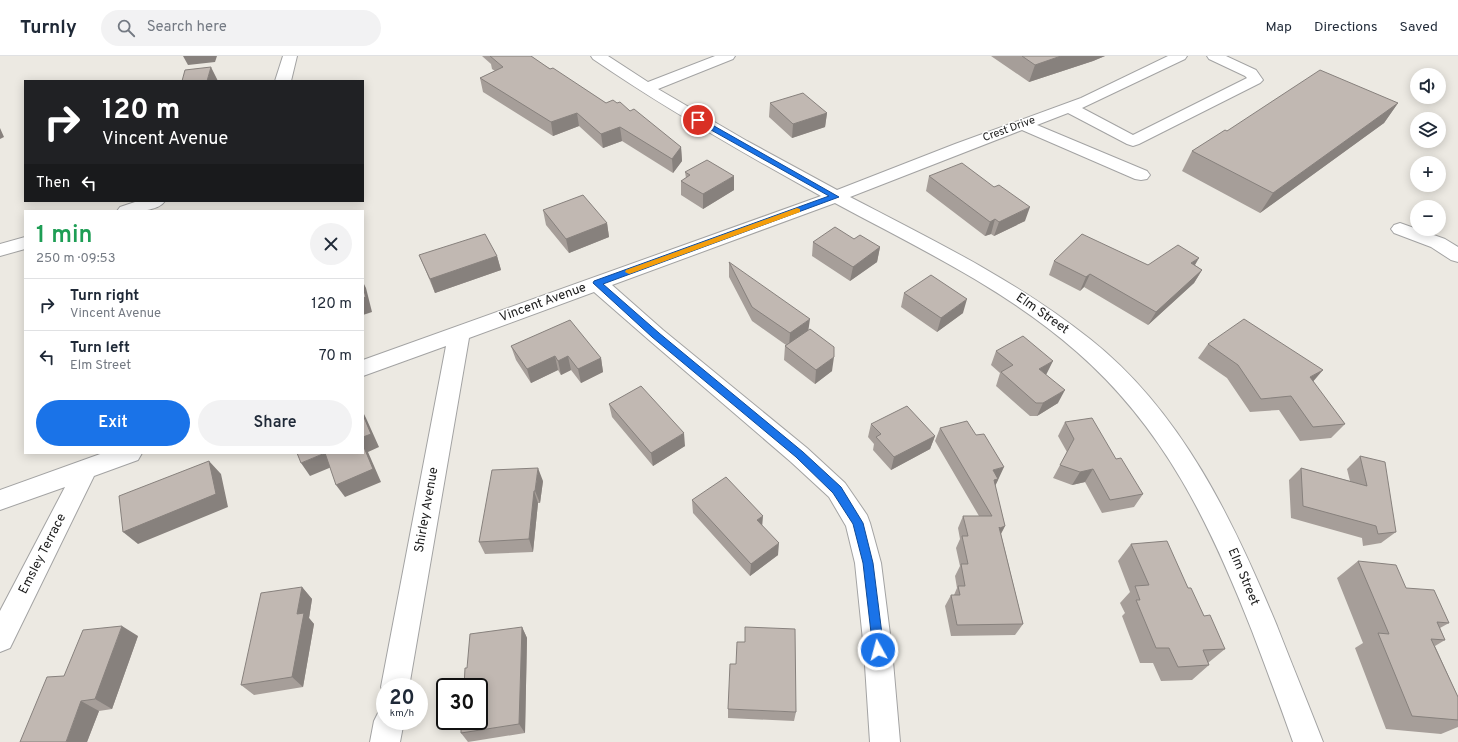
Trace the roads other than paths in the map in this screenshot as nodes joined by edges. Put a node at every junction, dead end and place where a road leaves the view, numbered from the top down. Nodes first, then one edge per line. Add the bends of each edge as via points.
1 (290, 56) edge
2 (598, 56) edge
3 (728, 56) edge
4 (1180, 56) edge
5 (1214, 56) edge
6 (283, 80) edge
7 (646, 88) junction
8 (1068, 107) junction
9 (1022, 124) junction
10 (1141, 175) dead end
11 (836, 197) junction
12 (153, 202) edge
13 (129, 210) edge
14 (1400, 229) dead end
15 (24, 243) edge
16 (0, 250) edge
17 (1458, 256) edge
18 (597, 283) junction
19 (459, 334) junction
20 (364, 368) edge
21 (127, 454) edge
22 (86, 469) junction
23 (0, 500) edge
24 (0, 639) edge
25 (397, 678) edge
26 (387, 730) edge
27 (385, 742) edge
28 (885, 742) edge
29 (1308, 742) edge

1 - 6 street
2 - 7 street, Elm Street
3 - 7 street
4 - 8 street, Crest Drive
5 - 8 street via 1251,74 1255,80 1133,141
7 - 11 street, Elm Street
8 - 9 street, Crest Drive
9 - 10 street
9 - 11 street, Crest Drive
11 - 18 street, Vincent Avenue
11 - 29 street, Elm Street via 1000,285 1037,310 1076,338 1118,378 1152,416 1187,465 1218,520 1249,590
12 - 13 street
14 - 17 street via 1438,243
15 - 16 street
18 - 19 street, Vincent Avenue
18 - 28 street via 799,455 837,490 858,523 868,563
19 - 20 street, Vincent Avenue
19 - 25 street, Shirley Avenue
21 - 22 street
22 - 23 street
22 - 24 street, Emsley Terrace
26 - 27 street

